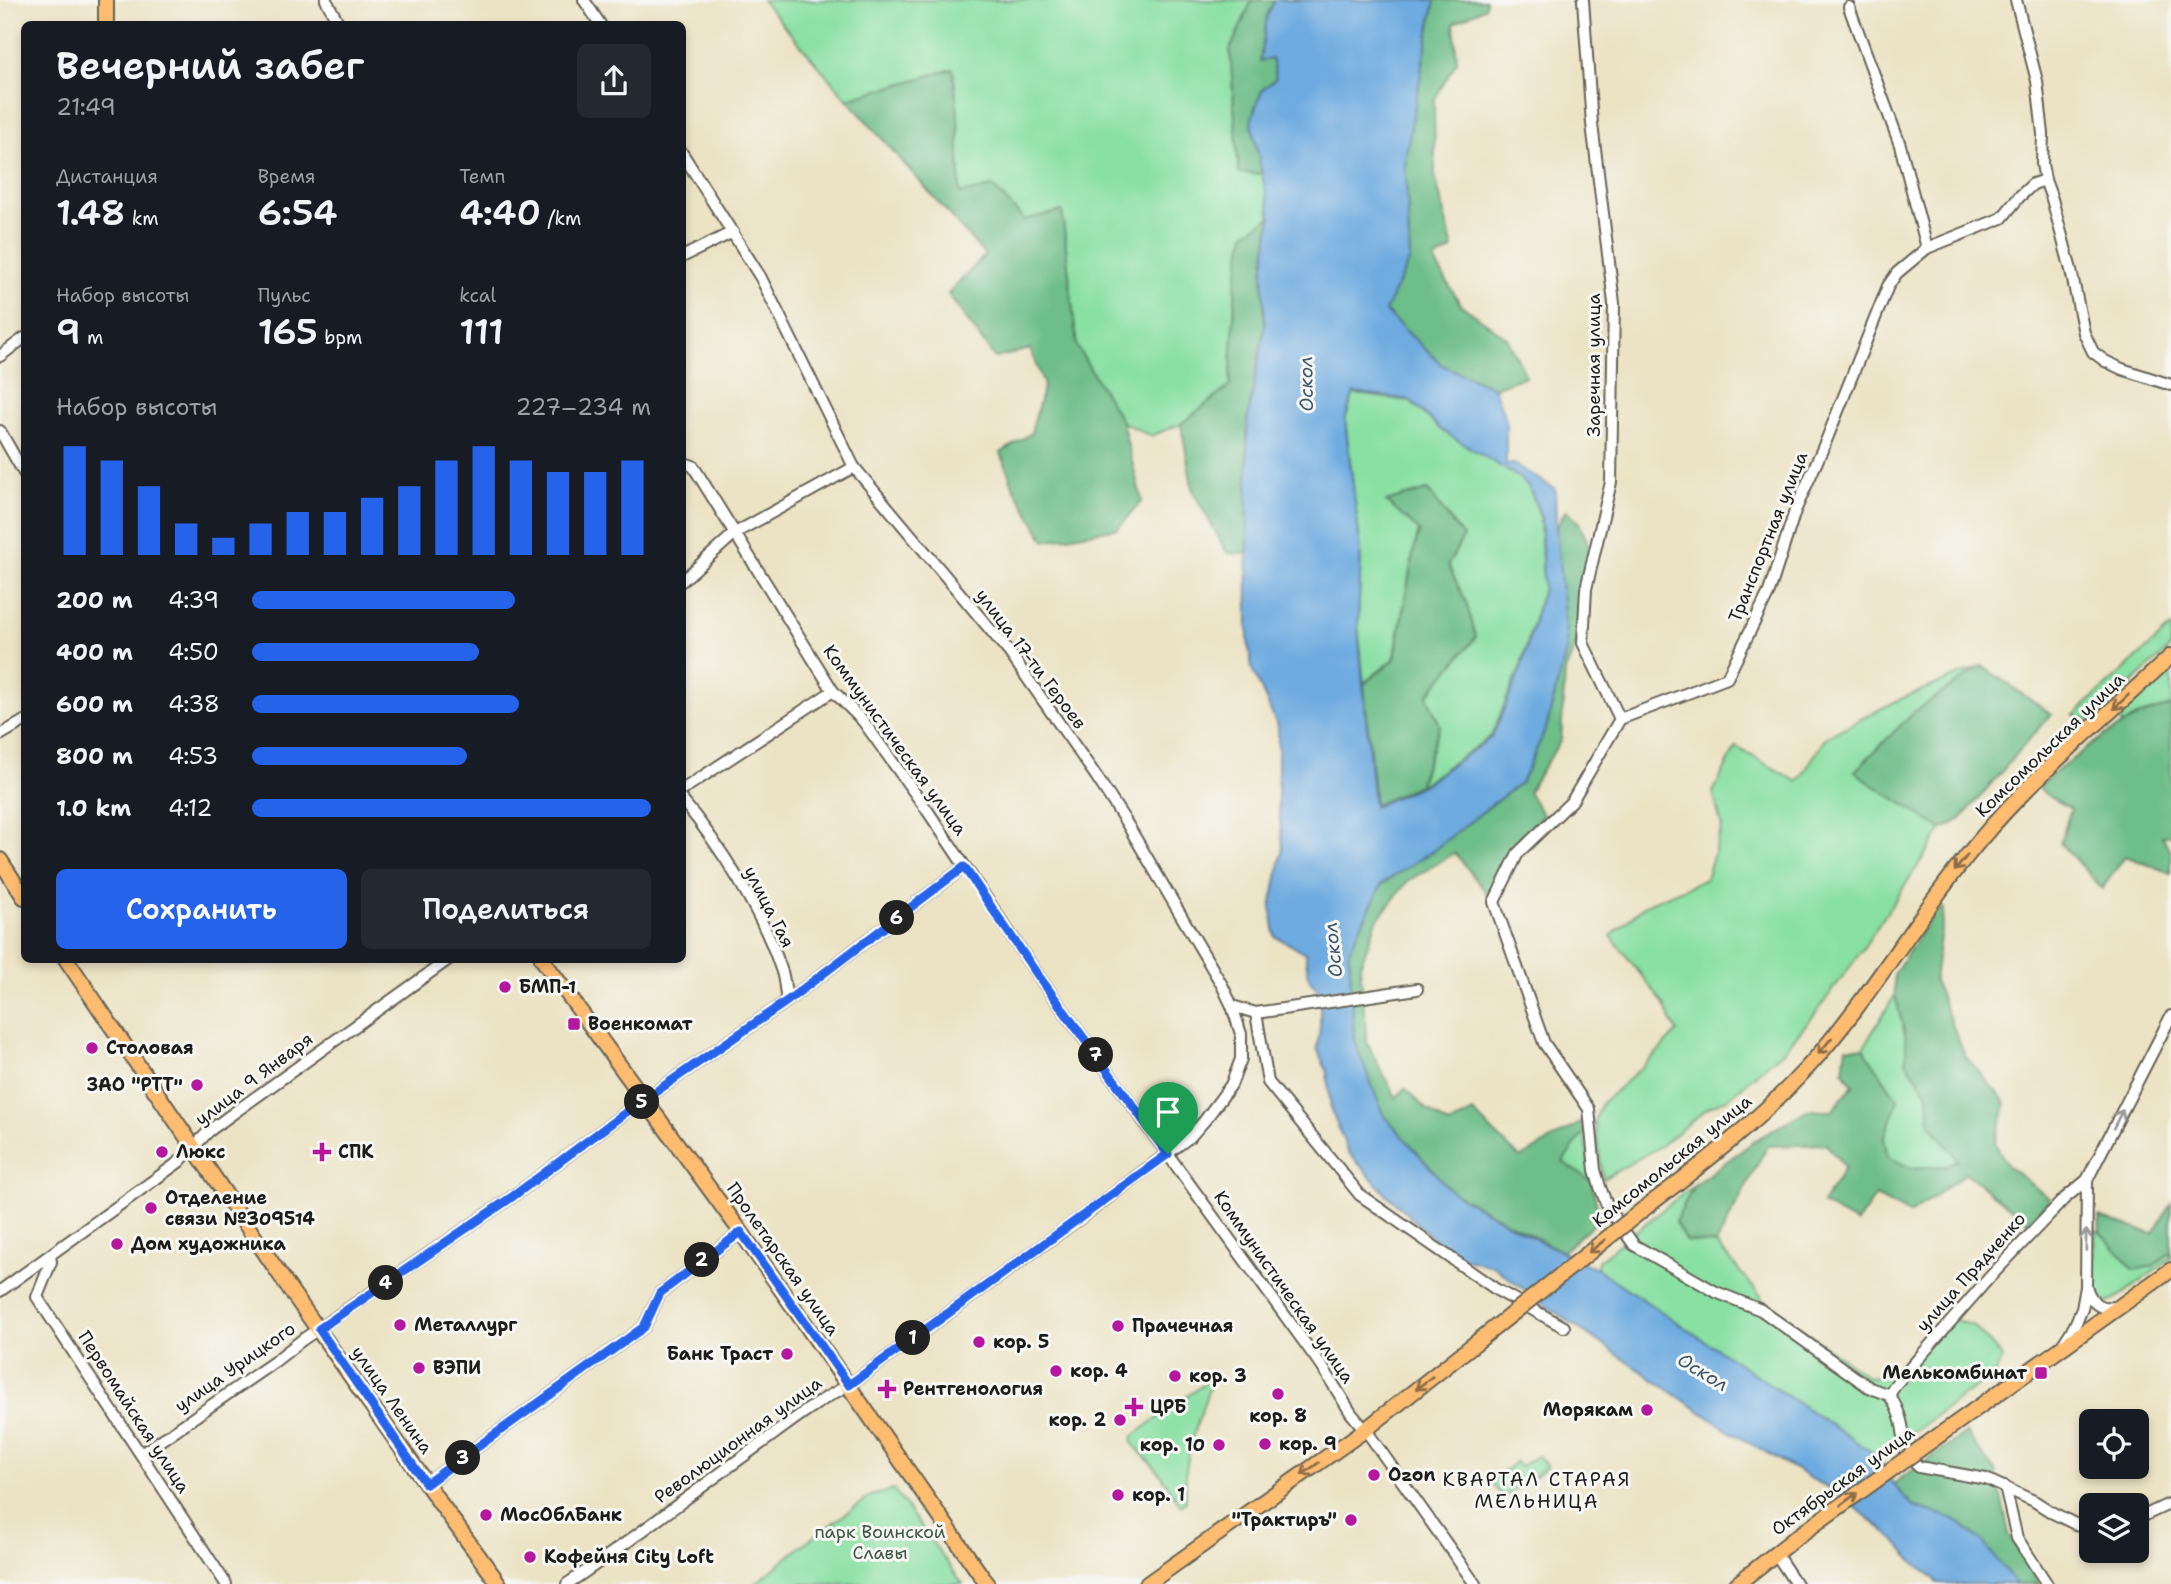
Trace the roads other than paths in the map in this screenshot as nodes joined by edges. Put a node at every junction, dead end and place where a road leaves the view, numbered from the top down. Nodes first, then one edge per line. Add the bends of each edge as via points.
1 (106, 0) edge
2 (326, 0) edge
3 (584, 0) edge
4 (1583, 0) edge
5 (2016, 0) edge
6 (1849, 7) dead end
7 (106, 21) edge
8 (337, 21) edge
9 (598, 21) edge
10 (686, 159) edge
11 (2045, 180) junction
12 (733, 232) junction
13 (1927, 248) junction
14 (686, 255) edge
15 (21, 340) edge
16 (0, 356) edge
17 (2171, 385) edge
18 (0, 432) edge
19 (686, 463) edge
20 (854, 467) junction
21 (21, 468) edge
22 (735, 533) junction
23 (686, 577) edge
24 (2171, 656) edge
25 (833, 691) junction
26 (1619, 719) junction
27 (21, 724) edge
28 (0, 735) edge
29 (686, 787) edge
30 (686, 804) edge
31 (0, 860) edge
32 (964, 867) junction
33 (21, 892) edge
34 (69, 963) edge
35 (443, 963) edge
36 (545, 963) edge
37 (1417, 989) dead end
38 (787, 1001) junction
39 (1231, 1006) junction
40 (1256, 1013) junction
41 (2169, 1018) edge
42 (645, 1100) junction
43 (194, 1147) junction
44 (1168, 1154) junction
45 (2087, 1180) junction
46 (741, 1232) junction
47 (50, 1256) junction
48 (2171, 1270) edge
49 (2086, 1287) junction
50 (0, 1291) edge
51 (2123, 1305) junction
52 (1564, 1326) dead end
53 (319, 1329) junction
54 (2058, 1351) junction
55 (849, 1385) junction
56 (1889, 1395) junction
57 (1973, 1411) joint
58 (1365, 1430) junction
59 (141, 1454) junction
60 (426, 1484) junction
61 (2005, 1488) junction
62 (2171, 1503) edge
63 (2149, 1513) edge
64 (2079, 1525) edge
65 (1776, 1554) junction
66 (226, 1584) edge
67 (499, 1584) edge
68 (567, 1584) edge
69 (987, 1584) edge
70 (1147, 1584) edge
71 (1475, 1584) edge
72 (1737, 1584) edge
73 (1796, 1584) edge
74 (2048, 1584) edge

1 - 7 main road
2 - 8 street
3 - 9 street
4 - 26 street, Заречная улица via 1592,124 1614,303 1611,482 1586,589 1583,643
5 - 11 street via 2038,81
6 - 13 street via 1900,145
10 - 12 street, улица 17-ти Героев
11 - 13 street, Транспортная улица via 2033,184 2002,218
11 - 17 street via 2093,352 2122,369
12 - 14 street
12 - 20 street, улица 17-ти Героев via 761,278
13 - 26 street, Транспортная улица via 1888,286 1795,511 1769,592 1727,678
15 - 16 street
18 - 21 street
19 - 22 street, Коммунистическая улица via 693,466
20 - 22 street
20 - 39 street, улица 17-ти Героев via 1009,652 1049,708 1126,822
22 - 23 street
22 - 25 street, Коммунистическая улица
24 -> 58 main road, Комсомольская улица, bridge via 2051,765 1981,838 1845,1022 1767,1108 1716,1155
25 - 29 street
25 - 32 street, Коммунистическая улица via 863,721
26 - 56 street via 1572,801 1518,853 1494,902 1544,1043 1589,1109 1595,1170 1604,1198 1634,1245 1716,1292 1761,1310 1870,1388
27 - 28 street
30 - 38 street, улица Гая via 751,901 782,970
31 - 33 main road
32 - 38 street, улица Урицкого
32 - 44 street, Коммунистическая улица
34 - 43 main road, улица Ленина
35 - 43 street, улица 9 Января via 209,1131
36 - 42 main road, Пролетарская улица
37 - 40 street
38 - 42 street, улица Урицкого
39 - 40 street
39 - 44 street, улица 17-ти Героев via 1241,1034 1241,1059 1231,1086 1198,1128
40 - 52 street via 1268,1082 1360,1195 1497,1290
45 -> 41 street, улица Прядченко
42 - 46 main road, Пролетарская улица
42 - 53 street, улица Урицкого
43 - 47 street, улица 9 Января
43 - 53 main road, улица Ленина
44 - 55 street, Революционная улица
44 - 58 street, Коммунистическая улица
49 -> 45 street, улица Прядченко
45 - 56 street, улица Прядченко via 1989,1278
46 - 55 main road, Пролетарская улица
46 - 60 street via 660,1293 644,1327
47 - 50 street, улица 9 Января
47 - 59 street, Первомайская улица via 37,1297
48 - 51 main road, улица Прядченко
49 - 51 street via 2097,1306
49 - 54 street, улица Прядченко via 2074,1327
51 - 54 main road, улица Прядченко
53 - 59 street, улица Урицкого
53 - 60 main road, улица Ленина
54 - 57 main road, улица Прядченко
55 - 68 street, Революционная улица via 827,1395
55 - 69 main road, Пролетарская улица
56 - 61 street via 1903,1426 1905,1453 1919,1467 1986,1479
65 -> 57 main road, Октябрьская улица, bridge
58 -> 70 main road, Комсомольская улица
58 - 71 street, Коммунистическая улица
59 - 66 street, Первомайская улица
60 - 67 main road, улица Ленина
61 - 64 street
61 - 74 street via 2017,1538
62 - 63 street
65 - 72 main road, Октябрьская улица
65 - 73 street

